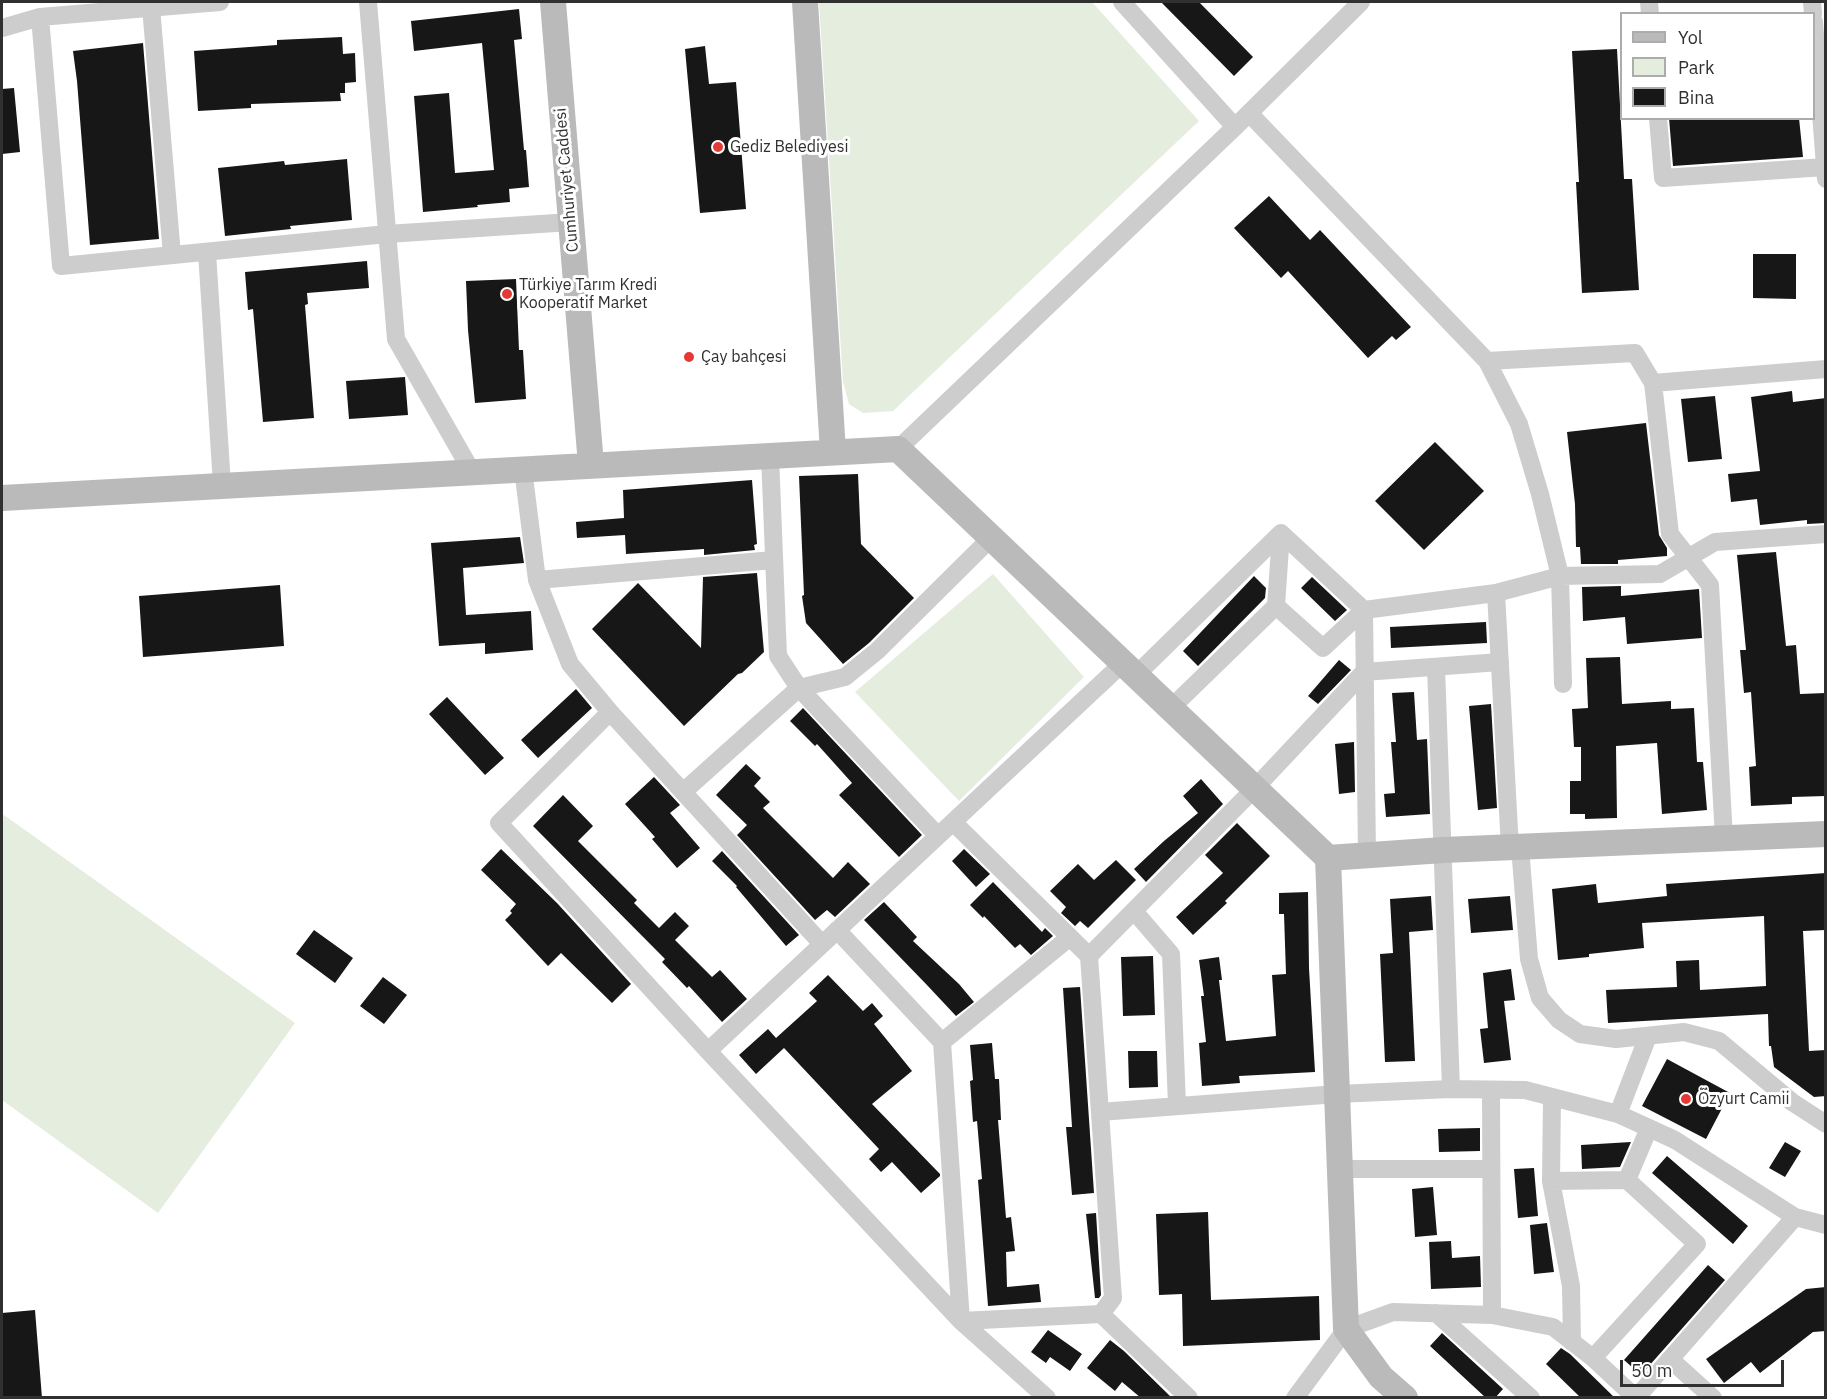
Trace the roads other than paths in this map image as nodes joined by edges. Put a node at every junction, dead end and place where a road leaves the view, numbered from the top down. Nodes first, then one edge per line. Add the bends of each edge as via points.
1 (220, 2) edge
2 (368, 2) edge
3 (553, 2) edge
4 (805, 2) edge
5 (1122, 2) edge
6 (1362, 2) edge
7 (138, 6) edge
8 (40, 17) junction
9 (2, 27) edge
10 (1815, 32) edge
11 (1249, 113) junction
12 (1658, 120) edge
13 (1824, 127) edge
14 (1235, 128) junction
15 (1825, 173) edge
16 (571, 222) junction
17 (387, 234) junction
18 (207, 252) junction
19 (172, 255) junction
20 (1487, 361) junction
21 (1826, 369) edge
22 (1653, 383) junction
23 (898, 449) junction
24 (833, 452) junction
25 (770, 456) junction
26 (591, 465) junction
27 (523, 469) junction
28 (472, 472) junction
29 (222, 485) junction
30 (2, 498) edge
31 (1281, 533) junction
32 (1826, 534) edge
33 (992, 537) junction
34 (1689, 557) junction
35 (774, 560) junction
36 (1560, 576) junction
37 (537, 580) junction
38 (1496, 593) junction
39 (1276, 606) junction
40 (1364, 610) junction
41 (1500, 662) junction
42 (1436, 667) junction
43 (1130, 669) junction
44 (1364, 672) junction
45 (1563, 684) dead end
46 (799, 688) junction
47 (1172, 708) junction
48 (610, 712) junction
49 (1255, 788) junction
50 (683, 792) junction
51 (953, 822) junction
52 (1826, 834) edge
53 (938, 836) junction
54 (1724, 838) junction
55 (1515, 848) junction
56 (1443, 850) junction
57 (1367, 856) junction
58 (1328, 858) junction
59 (1134, 911) junction
60 (837, 930) junction
61 (1070, 937) junction
62 (822, 944) junction
63 (1089, 956) junction
64 (1648, 1036) junction
65 (942, 1042) junction
66 (708, 1051) junction
67 (1451, 1089) junction
68 (1491, 1090) junction
69 (1337, 1094) junction
70 (1552, 1097) junction
71 (1177, 1105) junction
72 (1100, 1112) junction
73 (1618, 1114) junction
74 (1826, 1124) edge
75 (1649, 1128) junction
76 (1340, 1169) junction
77 (1491, 1169) junction
78 (1627, 1180) junction
79 (1551, 1181) junction
80 (1795, 1217) junction
81 (1826, 1226) edge
82 (1436, 1313) junction
83 (1101, 1314) junction
84 (1492, 1315) junction
85 (961, 1321) junction
86 (1346, 1329) junction
87 (1572, 1342) junction
88 (1593, 1358) junction
89 (1670, 1359) junction
90 (1047, 1398) edge
91 (1189, 1398) edge
92 (1295, 1398) edge
93 (1405, 1398) edge
94 (1531, 1398) edge
95 (1636, 1398) edge
96 (1713, 1398) edge

1 - 7 street
2 - 17 street
3 - 16 street, Cumhuriyet Caddesi
4 - 24 street
5 - 14 street
6 - 11 street
7 - 8 street
7 - 19 street
8 - 9 street
8 - 19 street via 61,266
10 - 13 street
11 - 14 street
11 - 20 street
12 - 15 street via 1663,177
13 - 15 street
14 - 23 street
16 - 17 street
16 - 26 street, Cumhuriyet Caddesi
17 - 18 street
17 - 28 street via 396,339
18 - 19 street
18 - 29 street
20 - 22 street via 1635,353
20 - 36 street via 1518,424
21 - 22 street
22 - 34 street via 1670,534
23 - 24 street
23 - 33 street
24 - 25 street
25 - 26 street
25 - 35 street
26 - 27 street
27 - 28 street
27 - 37 street
28 - 29 street
29 - 30 street
31 - 39 street
31 - 40 street
31 - 43 street
32 - 34 street via 1715,542
33 - 43 street
33 - 46 street via 877,651 845,677
34 - 36 street via 1660,574
34 - 54 street via 1710,585
35 - 37 street
35 - 46 street via 778,656
36 - 38 street
36 - 45 street
37 - 48 street via 570,664
38 - 40 street
38 - 41 street
39 - 40 street via 1323,648
39 - 47 street
40 - 44 street
41 - 42 street
41 - 55 street
42 - 44 street
42 - 56 street
43 - 47 street
43 - 51 street
44 - 49 street
44 - 57 street
46 - 50 street
46 - 53 street
47 - 49 street
48 - 50 street
48 - 66 street via 499,824
49 - 58 street
49 - 59 street
50 - 62 street
51 - 53 street
51 - 61 street
52 - 54 street
53 - 60 street
54 - 55 street
55 - 56 street
55 - 64 street via 1529,959 1540,998 1559,1020 1580,1034 1616,1039
56 - 57 street
56 - 67 street
57 - 58 street
58 - 69 street
59 - 63 street
59 - 71 street via 1171,954
60 - 62 street
60 - 65 street
61 - 63 street
61 - 65 street
62 - 66 street
63 - 72 street
64 - 73 street
64 - 74 street via 1684,1032 1719,1041 1792,1102
65 - 85 street
66 - 85 street
67 - 68 street
67 - 69 street
68 - 70 street via 1525,1090
68 - 77 street
69 - 71 street
69 - 76 street
70 - 73 street
70 - 79 street
71 - 72 street
72 - 83 street via 1113,1298
73 - 75 street
75 - 78 street
75 - 80 street via 1675,1140
76 - 77 street
76 - 86 street
77 - 84 street
78 - 79 street
78 - 88 street via 1697,1244
79 - 87 street via 1571,1286
80 - 81 street
80 - 89 street
82 - 84 street
82 - 86 street via 1394,1312
82 - 94 street
83 - 85 street
83 - 91 street
84 - 87 street via 1553,1328
85 - 90 street
86 - 92 street
86 - 93 street via 1381,1377
87 - 88 street
88 - 95 street
89 - 95 street
89 - 96 street

